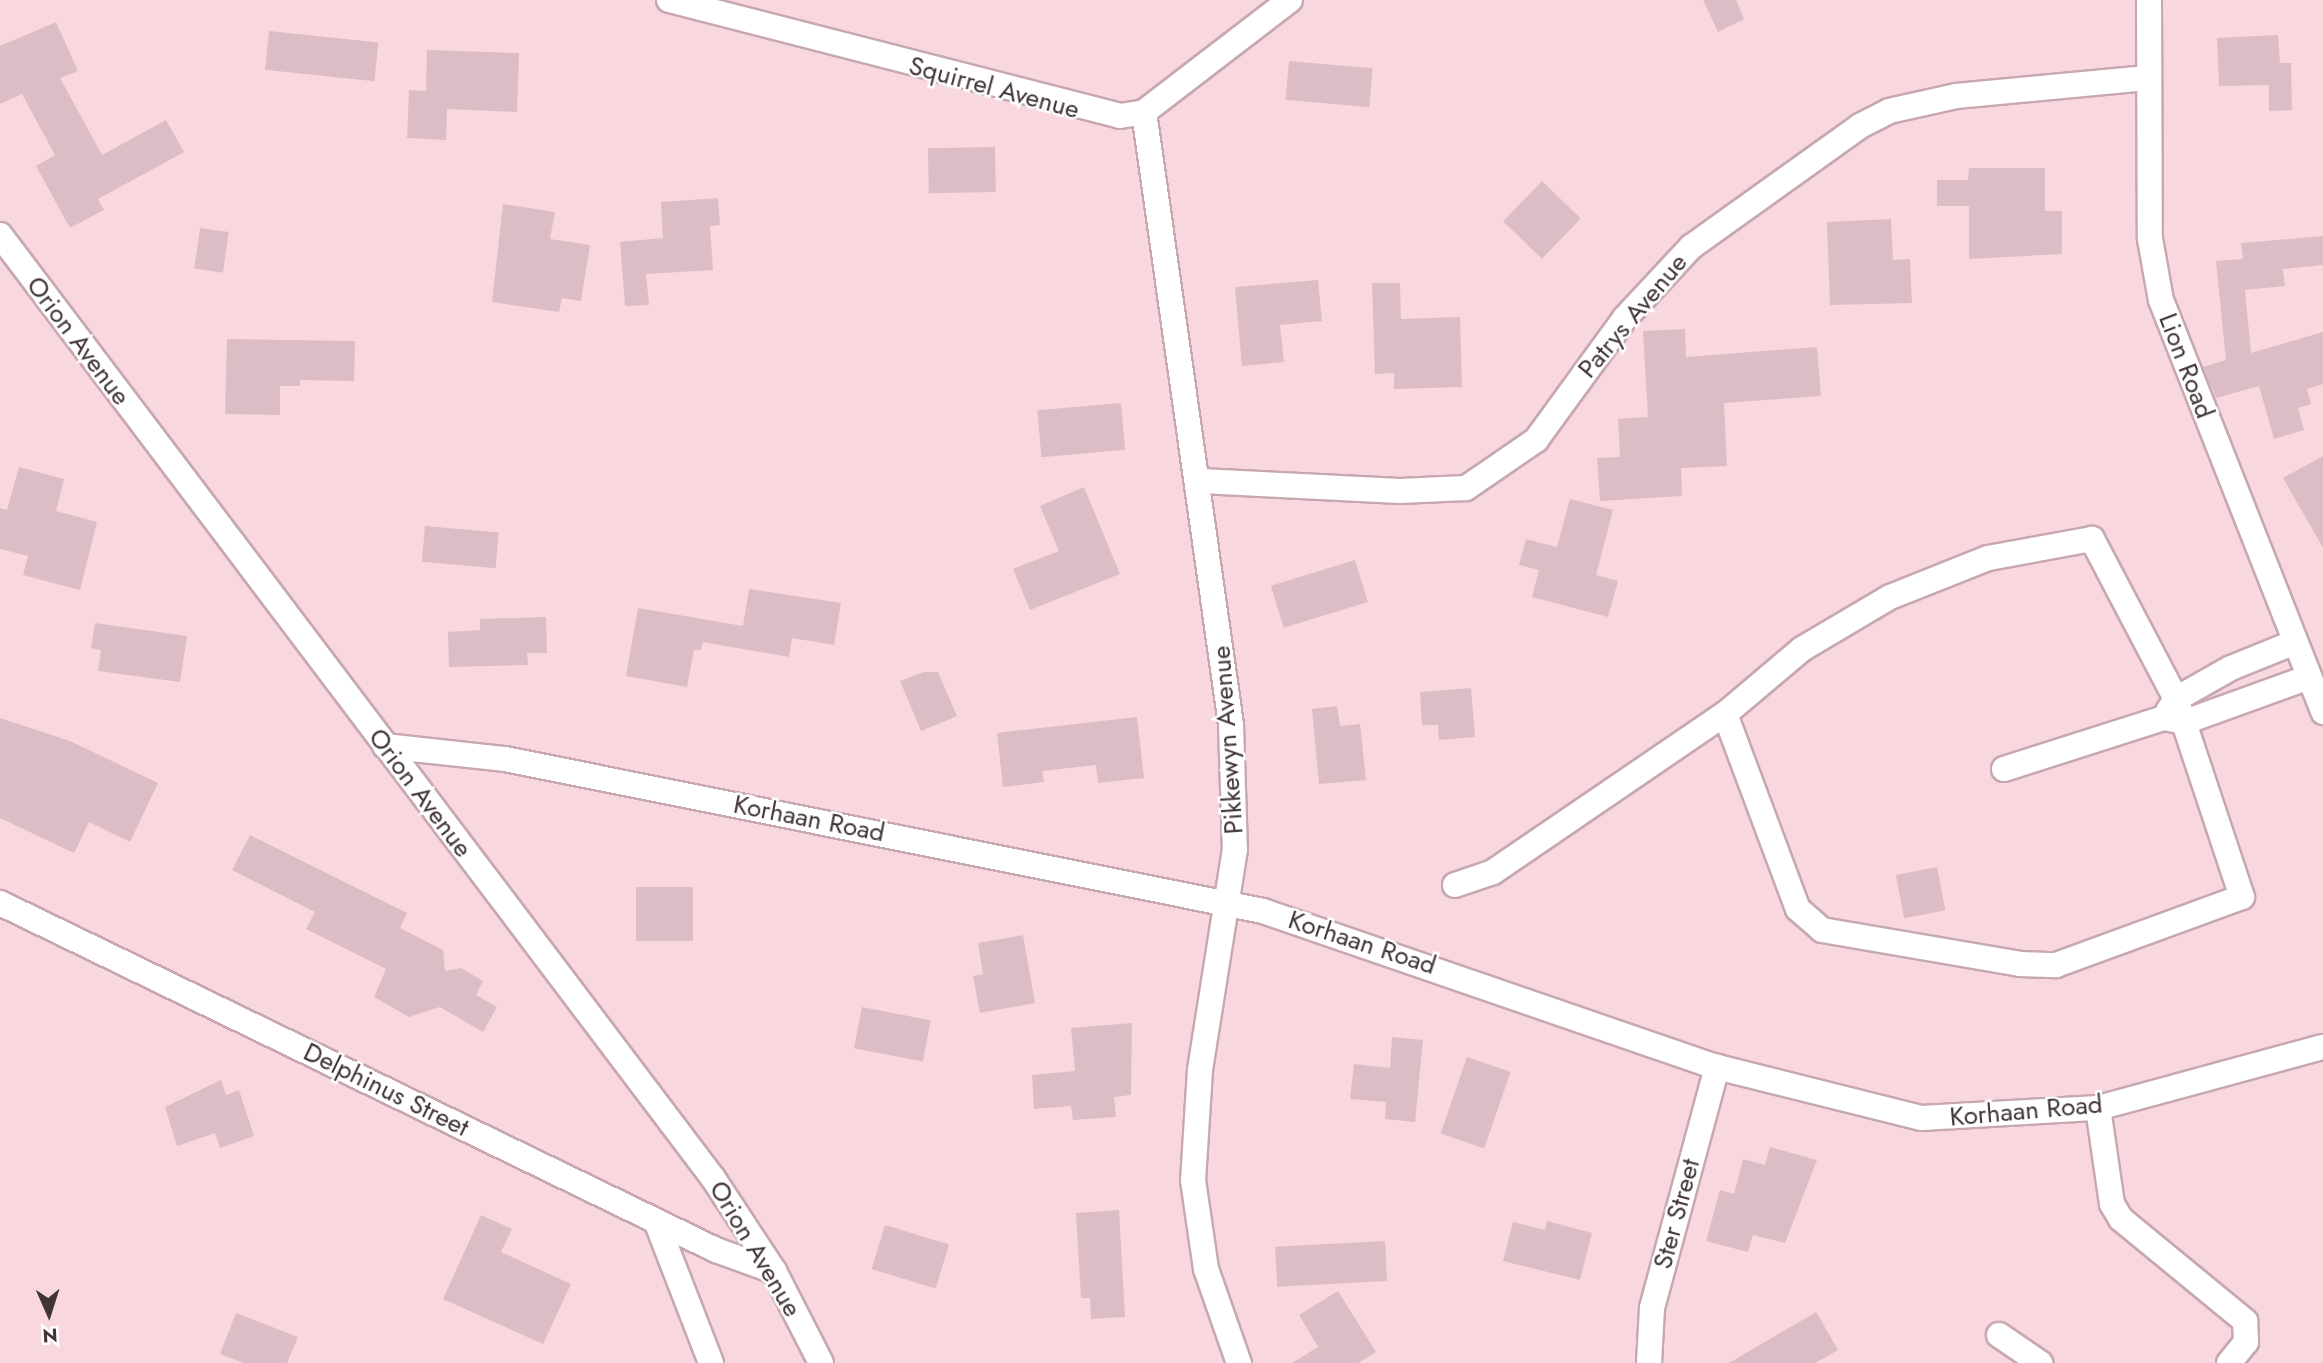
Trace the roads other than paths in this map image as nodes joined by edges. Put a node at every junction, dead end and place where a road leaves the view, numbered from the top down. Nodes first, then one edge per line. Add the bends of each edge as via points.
1 (669, 0) edge
2 (1290, 0) edge
3 (2149, 0) edge
4 (2147, 78) junction
5 (1144, 112) junction
6 (0, 235) edge
7 (1201, 481) junction
8 (2295, 642) junction
9 (2309, 677) junction
10 (2323, 712) edge
11 (2175, 713) junction
12 (1725, 714) junction
13 (385, 746) junction
14 (2004, 769) dead end
15 (1455, 885) dead end
16 (0, 903) edge
17 (1227, 903) junction
18 (2323, 1047) edge
19 (1717, 1067) junction
20 (2098, 1108) junction
21 (656, 1221) junction
22 (774, 1271) junction
23 (1999, 1335) dead end
24 (711, 1363) edge
25 (821, 1363) edge
26 (1239, 1363) edge
27 (1650, 1363) edge
28 (2040, 1363) edge
29 (2229, 1363) edge

1 - 5 street, Squirrel Avenue via 1089,113
2 - 5 street
3 - 4 street, Lion Road
4 - 7 street, Patrys Avenue via 1956,96 1889,111 1860,126 1691,247 1625,318 1536,440 1466,488 1400,491
4 - 8 street, Lion Road via 2150,239 2161,300
5 - 7 street, Pikkewyn Avenue
6 - 13 street, Orion Avenue
7 - 17 street, Pikkewyn Avenue via 1234,778 1236,849
8 - 9 street, Lion Road
8 - 11 street
9 - 10 street, Lion Road
9 - 11 street
11 - 12 street via 2100,546 2085,537 1988,558 1890,597 1802,649
11 - 12 street via 2242,897 2075,961 2042,966 1822,930 1808,922
11 - 14 street
12 - 15 street via 1493,872
13 - 17 street, Korhaan Road via 505,759
13 - 22 street, Orion Avenue via 713,1178
16 - 21 street, Delphinus Street
17 - 19 street, Korhaan Road via 1338,933
17 - 26 street, Pikkewyn Avenue via 1200,1070 1193,1180 1206,1269
18 - 20 street, Korhaan Road
19 - 20 street, Korhaan Road via 1922,1118
19 - 27 street, Ster Street via 1652,1308
20 - 29 street via 2112,1204 2121,1219 2245,1321 2246,1342
21 - 22 street, Delphinus Street
21 - 24 street
22 - 25 street, Orion Avenue
23 - 28 street

